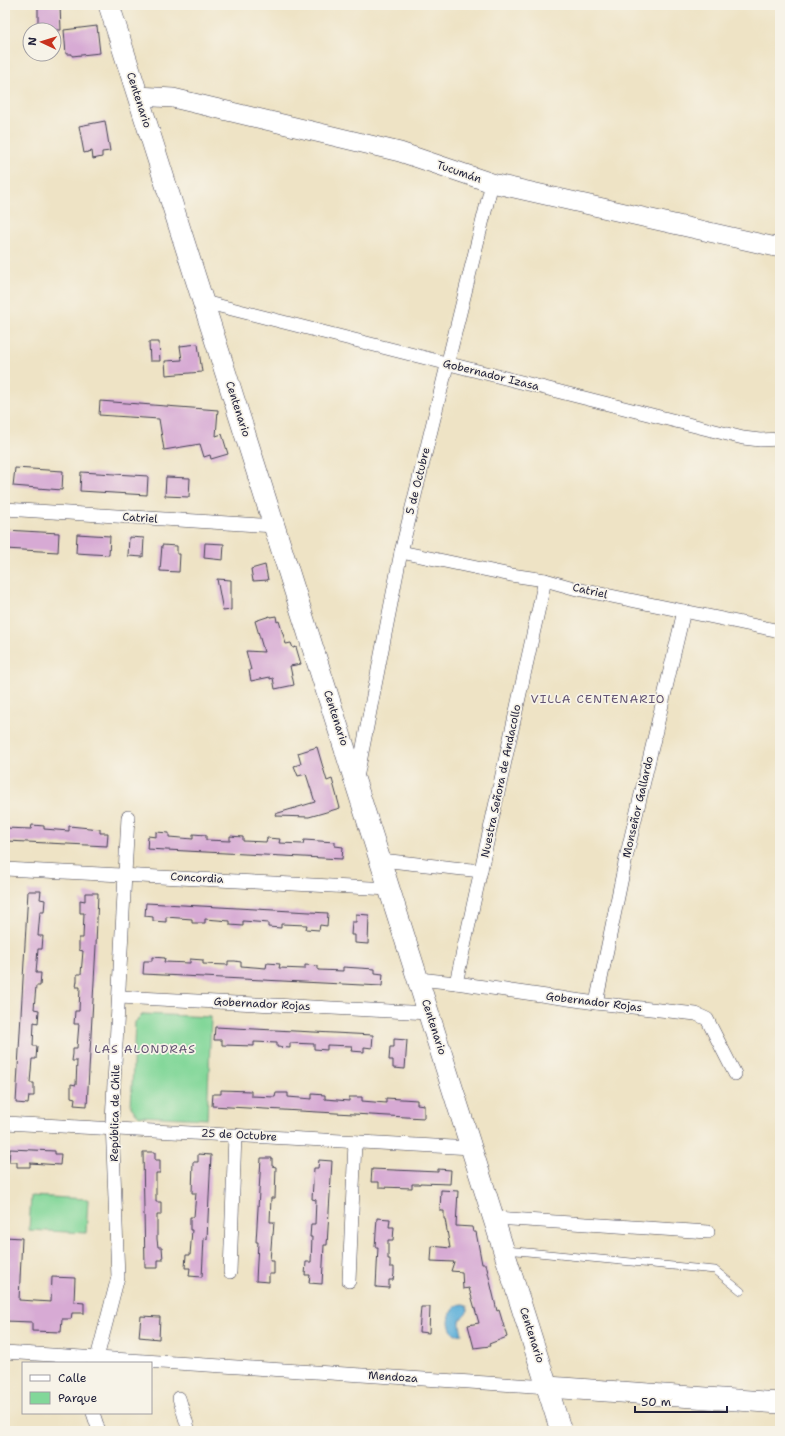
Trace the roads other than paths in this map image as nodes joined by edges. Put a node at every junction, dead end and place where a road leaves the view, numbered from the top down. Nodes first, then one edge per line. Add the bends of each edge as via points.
1 (109, 5) edge
2 (138, 96) junction
3 (492, 184) junction
4 (780, 248) edge
5 (204, 302) junction
6 (447, 364) junction
7 (780, 439) edge
8 (5, 509) edge
9 (275, 526) junction
10 (401, 552) junction
11 (545, 580) junction
12 (684, 612) junction
13 (780, 632) edge
14 (356, 782) junction
15 (128, 817) dead end
16 (381, 860) junction
17 (5, 869) edge
18 (481, 871) junction
19 (125, 875) junction
20 (390, 888) junction
21 (418, 979) junction
22 (456, 983) junction
23 (119, 997) junction
24 (596, 1003) junction
25 (430, 1013) junction
26 (735, 1074) dead end
27 (5, 1123) edge
28 (112, 1129) junction
29 (235, 1135) junction
30 (355, 1142) junction
31 (472, 1148) junction
32 (495, 1218) junction
33 (708, 1232) dead end
34 (505, 1250) junction
35 (230, 1272) dead end
36 (349, 1281) dead end
37 (741, 1291) dead end
38 (5, 1352) edge
39 (95, 1361) edge
40 (112, 1362) edge
41 (152, 1364) edge
42 (548, 1387) junction
43 (179, 1398) dead end
44 (779, 1406) edge
45 (93, 1414) edge
46 (99, 1431) edge
47 (189, 1431) edge
48 (562, 1431) edge

1 - 2 main road, Centenario
2 - 3 main road, Tucumán via 173,98 400,152
2 - 5 main road, Centenario
3 - 4 main road, Tucumán
3 - 6 street, 5 de Octubre
5 - 6 street, Gobernador Izasa
5 - 9 main road, Centenario
6 - 7 street, Gobernador Izasa via 743,438
6 - 10 street, 5 de Octubre
8 - 9 street, Catriel
9 - 14 main road, Centenario
10 - 11 street, Catriel
10 - 14 street, 5 de Octubre
11 - 12 street, Catriel
11 - 18 street, Nuestra Señora de Andacollo
12 - 13 street, Catriel
12 - 24 street, Monseñor Gallardo via 626,858
14 - 16 main road, Centenario
15 - 19 street, República de Chile
16 - 18 street
16 - 20 main road, Centenario
17 - 19 street, Concordia
18 - 22 street, Nuestra Señora de Andacollo
19 - 20 street, Concordia
19 - 23 street, República de Chile
20 - 21 main road, Centenario
21 - 22 street, Gobernador Rojas
21 - 25 main road, Centenario
22 - 24 street, Gobernador Rojas
23 - 25 street, Gobernador Rojas
23 - 28 street, República de Chile
24 - 26 street, Gobernador Rojas via 696,1014 707,1019
25 - 31 main road, Centenario
27 - 28 street, 25 de Octubre
28 - 29 street, 25 de Octubre
28 - 39 street, República de Chile via 118,1277
29 - 30 street, 25 de Octubre
29 - 35 street
30 - 31 street, 25 de Octubre
30 - 36 street
31 - 32 main road, Centenario
32 - 33 street
32 - 34 main road, Centenario
34 - 37 lane via 715,1270
34 - 42 main road, Centenario
38 - 39 street, Mendoza
39 - 40 street, Mendoza
41 - 42 street, Mendoza
42 - 44 main road, Mendoza
42 - 48 main road, Centenario
43 - 47 street
45 - 46 street

